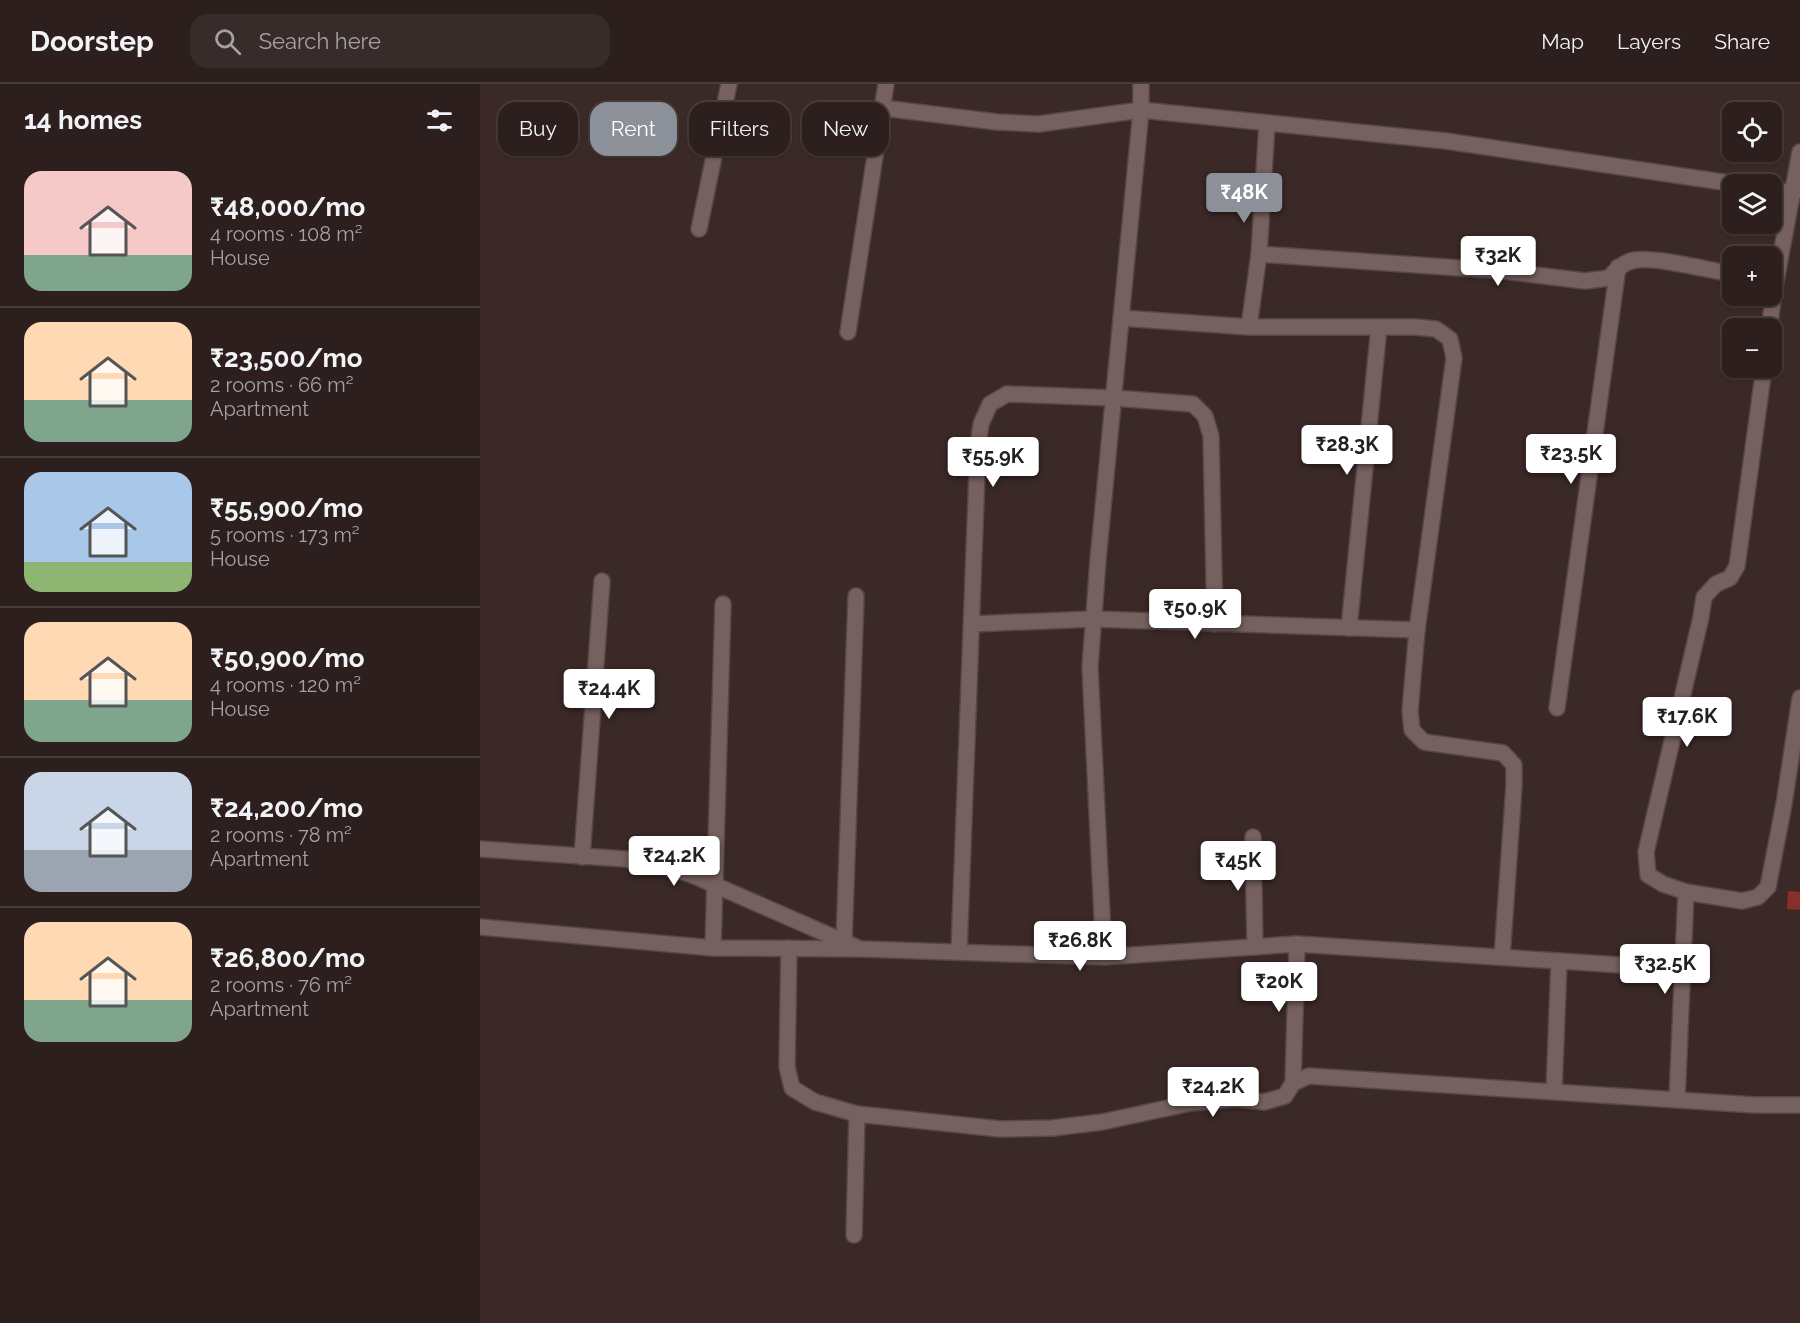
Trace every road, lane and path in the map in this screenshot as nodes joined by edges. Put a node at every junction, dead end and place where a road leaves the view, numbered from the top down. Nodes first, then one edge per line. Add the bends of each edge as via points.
1 (729, 84) edge
2 (886, 84) edge
3 (1141, 84) edge
4 (884, 102) edge
5 (889, 109) edge
6 (1141, 110) junction
7 (1267, 124) junction
8 (1800, 152) edge
9 (876, 156) edge
10 (1722, 182) edge
11 (1782, 191) edge
12 (1794, 193) junction
13 (699, 229) dead end
14 (1782, 246) edge
15 (1259, 254) junction
16 (1618, 267) junction
17 (1722, 272) edge
18 (1121, 318) junction
19 (1249, 327) junction
20 (1379, 327) junction
21 (848, 332) dead end
22 (1763, 378) edge
23 (1114, 398) junction
24 (602, 581) dead end
25 (856, 596) dead end
26 (723, 604) dead end
27 (1093, 619) junction
28 (972, 624) junction
29 (1215, 624) junction
30 (1349, 628) junction
31 (1417, 630) junction
32 (1800, 698) edge
33 (1557, 708) dead end
34 (1784, 804) junction
35 (1800, 805) edge
36 (1253, 837) dead end
37 (480, 849) edge
38 (582, 857) junction
39 (714, 884) junction
40 (1686, 892) junction
41 (480, 927) edge
42 (844, 942) junction
43 (1298, 944) junction
44 (1255, 947) junction
45 (713, 948) junction
46 (789, 948) junction
47 (862, 949) junction
48 (959, 952) junction
49 (1104, 957) junction
50 (1502, 957) junction
51 (1559, 961) junction
52 (1682, 969) junction
53 (1293, 1083) junction
54 (1554, 1091) junction
55 (1677, 1099) junction
56 (1800, 1105) edge
57 (857, 1114) junction
58 (854, 1235) dead end

1 - 13 street
2 - 4 street
3 - 6 street
5 - 6 street via 1039,124
6 - 7 street
6 - 18 street
7 - 10 street via 1446,141
7 - 15 street
8 - 12 street
9 - 21 street
11 - 12 street
12 - 14 street
15 - 16 street via 1503,271 1585,281 1609,278
15 - 19 street
16 - 17 street via 1634,260
16 - 33 street
18 - 19 street
18 - 23 street
19 - 20 street
20 - 30 street
20 - 31 street via 1436,329 1450,339 1454,358
22 - 40 street via 1737,566 1730,578 1716,584 1704,597 1646,852 1647,874
23 - 27 street
23 - 28 street via 1007,394 990,404 981,424 978,445
23 - 29 street via 1193,405 1205,416 1211,436
24 - 38 street
25 - 42 street
26 - 39 street
27 - 28 street
27 - 29 street
27 - 49 street via 1090,667
28 - 48 street
29 - 30 street
30 - 31 street
31 - 50 street via 1412,730 1424,742 1503,753 1514,765
32 - 34 street
34 - 35 street
34 - 40 street via 1768,887 1758,897 1742,901
36 - 44 street
37 - 38 street
38 - 39 street via 656,864
39 - 42 street
39 - 45 street
40 - 52 street
41 - 45 street
42 - 47 street
43 - 44 street
43 - 50 street
43 - 53 street
44 - 49 street
45 - 46 street
46 - 47 street
46 - 57 street via 787,1067 792,1088 815,1102
47 - 48 street
48 - 49 street
50 - 51 street
51 - 52 street
51 - 54 street
52 - 55 street
53 - 54 street via 1309,1076
53 - 57 street via 1285,1096 1264,1102 1191,1102 1102,1122 1052,1128 1000,1128
54 - 55 street
55 - 56 street
57 - 58 street

